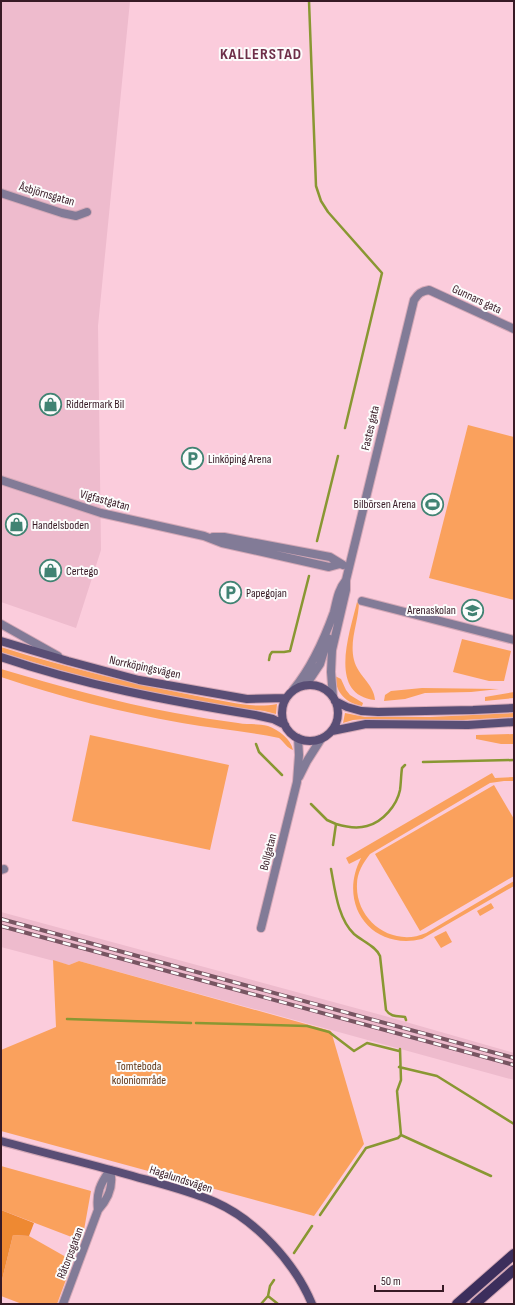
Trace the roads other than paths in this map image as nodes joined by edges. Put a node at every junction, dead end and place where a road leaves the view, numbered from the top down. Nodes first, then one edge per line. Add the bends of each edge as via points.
1 (1, 193) edge
2 (87, 212) dead end
3 (429, 290) joint
4 (514, 329) edge
5 (1, 480) edge
6 (349, 566) junction
7 (346, 580) junction
8 (362, 601) dead end
9 (334, 611) junction
10 (1, 624) edge
11 (514, 640) edge
12 (1, 641) edge
13 (1, 657) edge
14 (68, 661) junction
15 (306, 685) junction
16 (293, 690) junction
17 (286, 698) junction
18 (334, 699) junction
19 (514, 708) edge
20 (514, 722) edge
21 (285, 725) junction
22 (332, 731) junction
23 (298, 738) junction
24 (321, 739) junction
25 (297, 782) junction
26 (261, 928) dead end
27 (1, 1141) edge
28 (110, 1170) junction
29 (98, 1210) junction
30 (514, 1254) edge
31 (514, 1270) edge
32 (63, 1304) edge
33 (312, 1304) edge
34 (457, 1304) edge
35 (475, 1304) edge

1 - 2 street, Åsbjörnsgatan via 62,213 76,216
3 - 4 street, Gunnars gata
3 - 6 street, Fastes gata via 418,294 414,300
5 - 6 street, Vigfastgatan via 101,513 204,536 222,543 329,567 340,564
6 - 7 street, Fastes gata
7 - 9 street, Fastes gata via 340,589
7 - 18 street, Fastes gata via 332,650
8 - 11 street
9 - 15 street, Fastes gata via 325,651
9 - 16 street, Fastes gata via 311,666
10 - 14 street
12 - 14 main road, Norrköpingsvägen
13 - 21 main road via 55,674 141,695 255,715
14 - 17 main road, Norrköpingsvägen via 139,680 247,699
15 - 16 main road
15 - 18 main road via 321,687
16 - 17 main road
17 - 21 main road via 282,715
18 - 19 main road via 360,711 378,712
18 - 22 main road via 338,716
20 - 22 main road via 468,725 366,724
21 - 23 main road
22 - 24 main road
23 - 24 main road via 309,741
23 - 25 street, Bollgatan
24 - 25 street, Bollgatan via 306,761
25 - 26 street, Bollgatan
27 - 28 main road, Hagalundsvägen
28 - 29 street, Råtorpsgatan via 99,1187
28 - 29 street, Råtorpsgatan via 110,1193
28 - 33 main road, Hagalundsvägen via 195,1194 237,1215 260,1232 278,1251 296,1274
29 - 32 street, Råtorpsgatan
30 - 34 main road
31 - 35 main road

